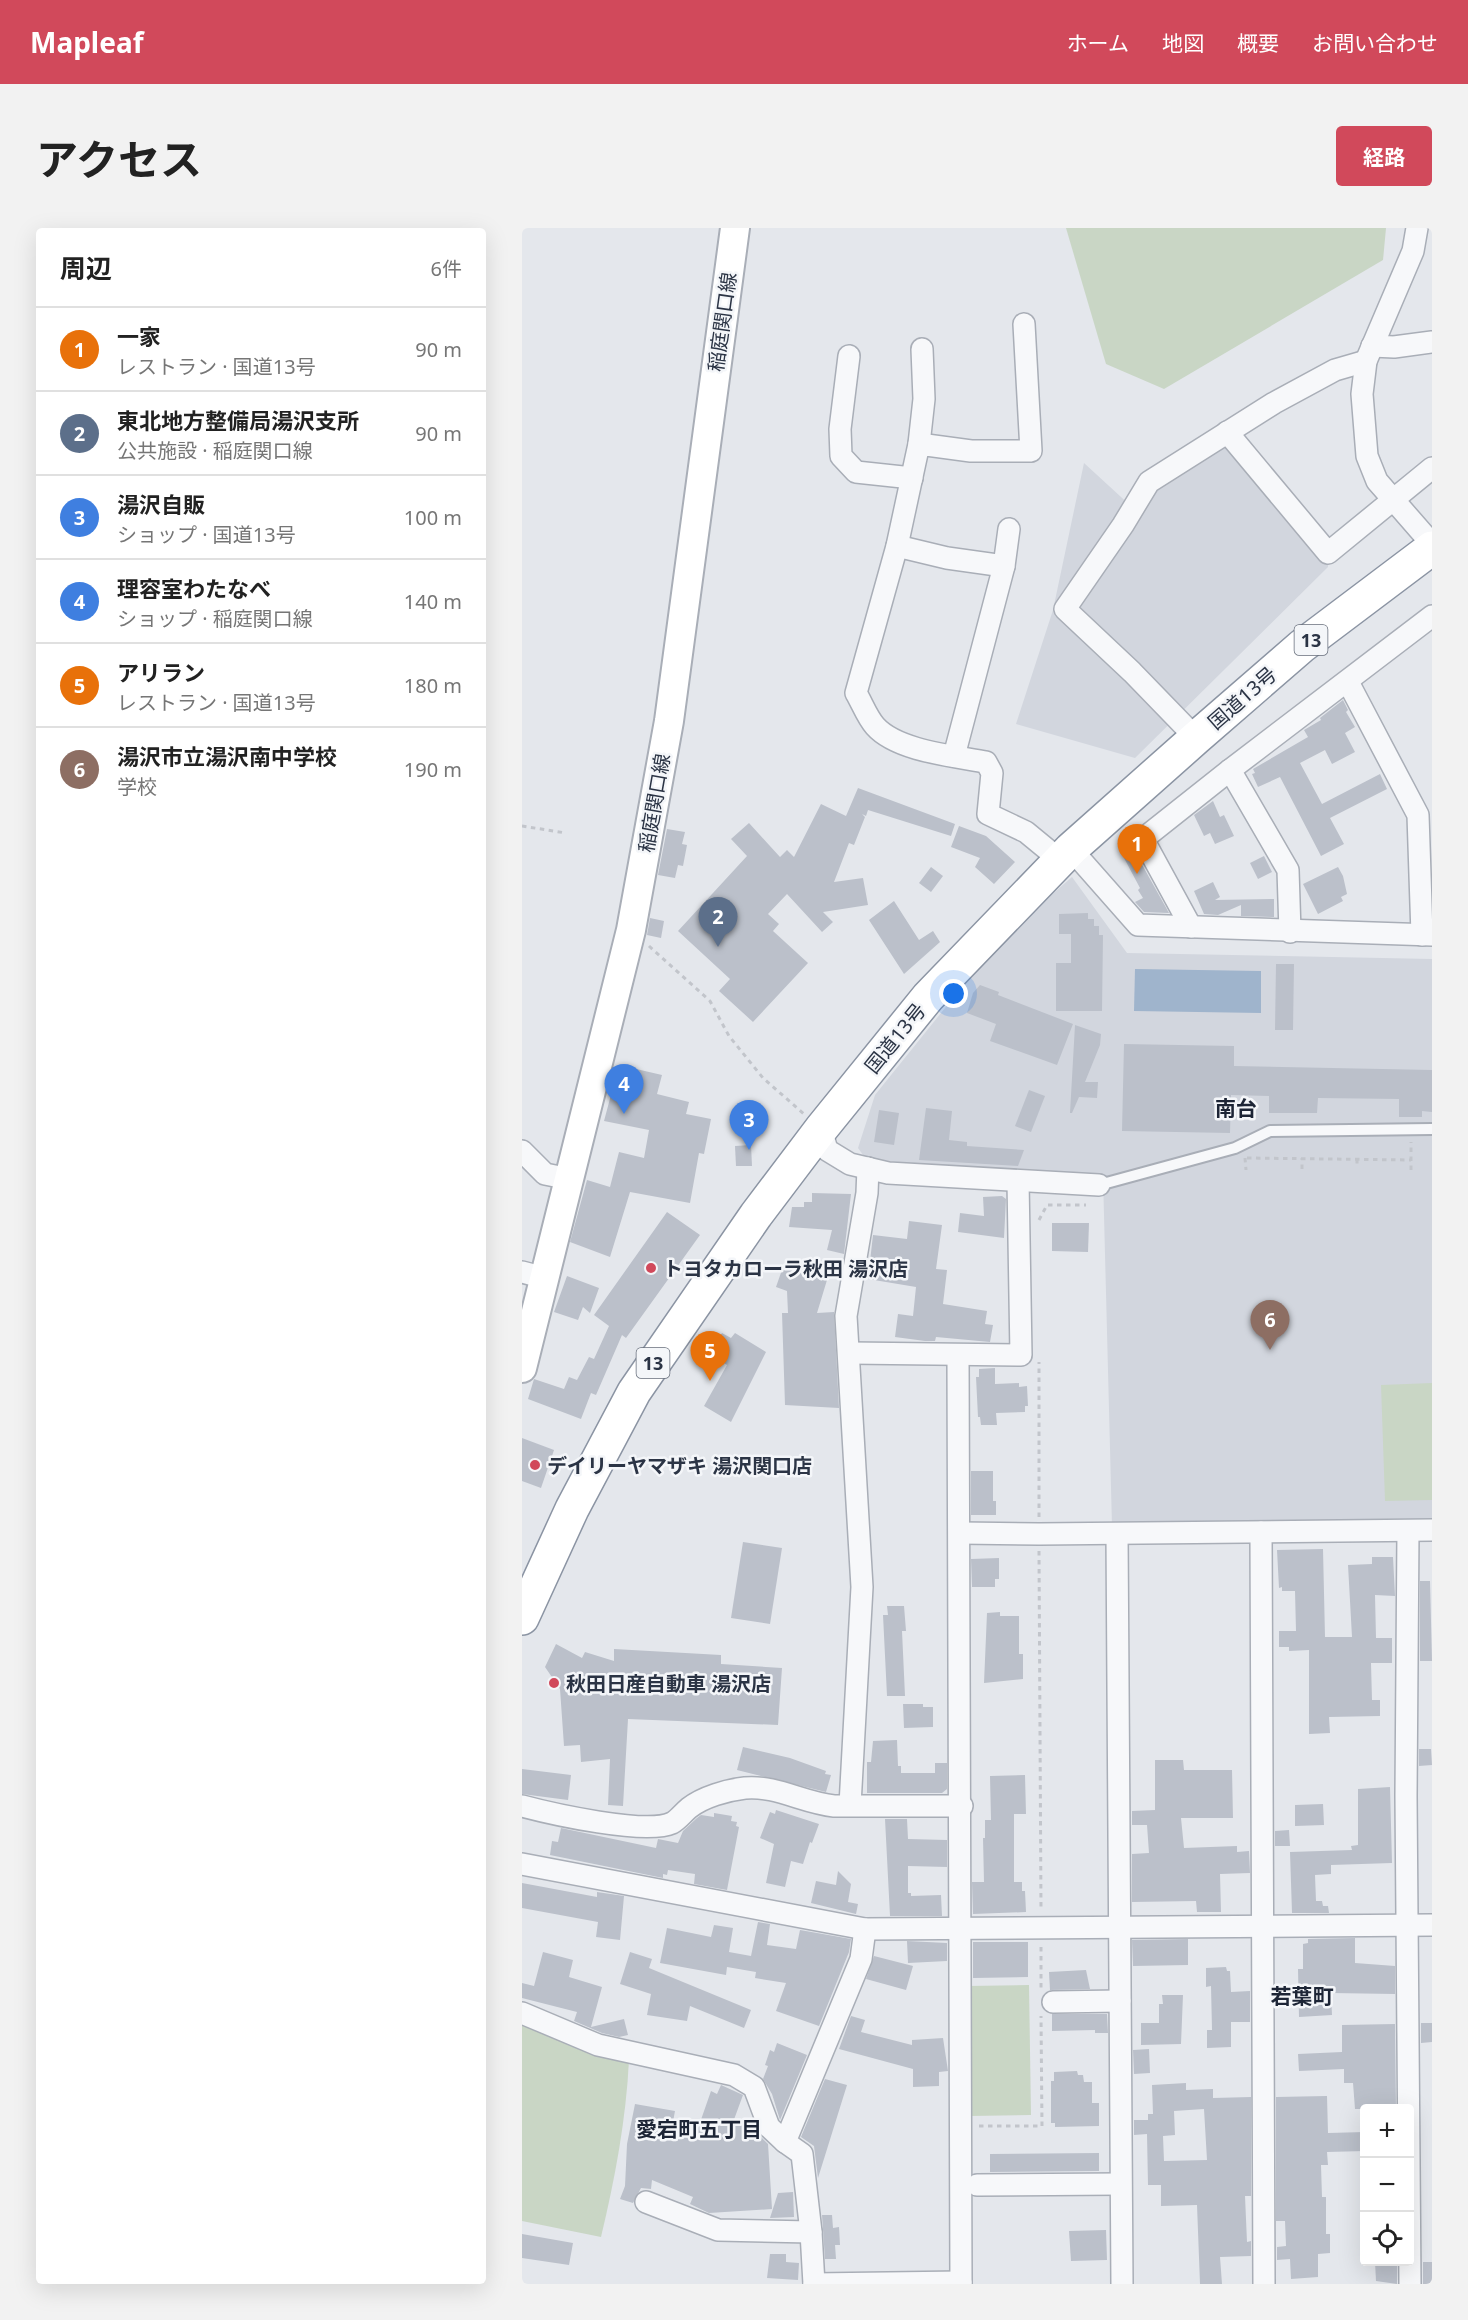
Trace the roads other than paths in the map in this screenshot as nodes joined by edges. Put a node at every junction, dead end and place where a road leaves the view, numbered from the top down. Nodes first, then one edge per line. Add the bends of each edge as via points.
1 (735, 228) edge
2 (1417, 228) edge
3 (1024, 324) dead end
4 (1432, 342) edge
5 (922, 349) dead end
6 (1369, 353) junction
7 (849, 356) dead end
8 (1227, 432) junction
9 (919, 444) junction
10 (1432, 468) edge
11 (912, 478) junction
12 (1395, 500) junction
13 (1009, 529) dead end
14 (1428, 542) edge
15 (897, 546) junction
16 (1004, 566) junction
17 (1432, 616) edge
18 (1348, 682) junction
19 (1196, 738) junction
20 (954, 756) junction
21 (1230, 770) junction
22 (1066, 855) junction
23 (1191, 927) junction
24 (1290, 932) junction
25 (1427, 935) edge
26 (821, 1129) junction
27 (1432, 1129) edge
28 (522, 1151) edge
29 (868, 1168) junction
30 (570, 1179) junction
31 (1018, 1181) junction
32 (1098, 1195) joint
33 (533, 1275) edge
34 (850, 1353) junction
35 (958, 1355) junction
36 (522, 1368) edge
37 (1432, 1530) edge
38 (1408, 1531) junction
39 (1261, 1532) junction
40 (960, 1533) junction
41 (1117, 1534) junction
42 (522, 1618) edge
43 (850, 1805) junction
44 (522, 1806) edge
45 (962, 1806) junction
46 (522, 1864) edge
47 (1408, 1925) junction
48 (1432, 1925) edge
49 (1263, 1927) junction
50 (959, 1928) junction
51 (1119, 1928) junction
52 (865, 1929) junction
53 (1120, 2001) junction
54 (1045, 2003) road end
55 (522, 2013) edge
56 (785, 2142) junction
57 (1120, 2184) junction
58 (977, 2185) dead end
59 (646, 2202) dead end
60 (811, 2232) junction
61 (962, 2283) edge
62 (814, 2284) edge
63 (1122, 2284) edge
64 (1264, 2284) edge
65 (1410, 2284) edge

1 - 30 main road, 稲庭関口線 via 669,721 631,930
2 - 6 street via 1405,273
3 - 9 street via 1031,451 971,452
4 - 6 street
5 - 9 street via 924,399
6 - 8 street
6 - 12 street via 1362,394 1367,456 1377,481
7 - 11 street via 840,429 842,456 856,472
8 - 12 street via 1328,553
8 - 19 street via 1149,482 1065,609
9 - 11 street
10 - 12 street
11 - 15 street
12 - 14 street
13 - 16 street
14 - 19 highway, 国道13号 / 13
15 - 16 street
15 - 20 street via 856,693 875,726 895,740
16 - 20 street
17 - 18 street
18 - 21 street
18 - 25 street via 1418,815
19 - 22 highway, 国道13号 / 13
20 - 22 street via 986,762 992,773 988,814
21 - 23 street via 1143,839
21 - 24 street via 1288,870
22 - 23 street via 1138,925
22 - 26 highway, 国道13号 / 13 via 928,997
23 - 24 street
24 - 25 street
26 - 29 street via 827,1150 850,1164
26 - 42 highway, 国道13号 / 13 via 704,1287 634,1392 572,1509
27 - 32 lane via 1270,1131 1235,1148
28 - 30 street via 546,1174
29 - 31 street via 921,1176
29 - 34 street via 846,1316
30 - 33 main road, 稲庭関口線
31 - 32 street
31 - 35 street via 1021,1355
33 - 36 main road, 稲庭関口線
34 - 35 street
34 - 43 street via 862,1587
35 - 40 street
37 - 38 street
38 - 39 street
38 - 47 street
39 - 41 street
39 - 49 street
40 - 41 street
40 - 45 street
41 - 51 street
43 - 44 street via 818,1804 783,1793 743,1788 699,1801 674,1823 645,1826 561,1816
43 - 45 street
45 - 50 street
46 - 52 street
47 - 48 street
47 - 49 street
47 - 65 street
49 - 51 street
49 - 64 street
50 - 51 street
50 - 52 street
50 - 61 street
51 - 53 street
52 - 56 street via 861,1959
53 - 54 street
53 - 57 street
55 - 56 street via 598,2044 734,2075 754,2087 769,2127
56 - 60 street via 802,2154
57 - 58 street
57 - 63 street
59 - 60 street via 718,2230
60 - 62 street
61 - 62 street

